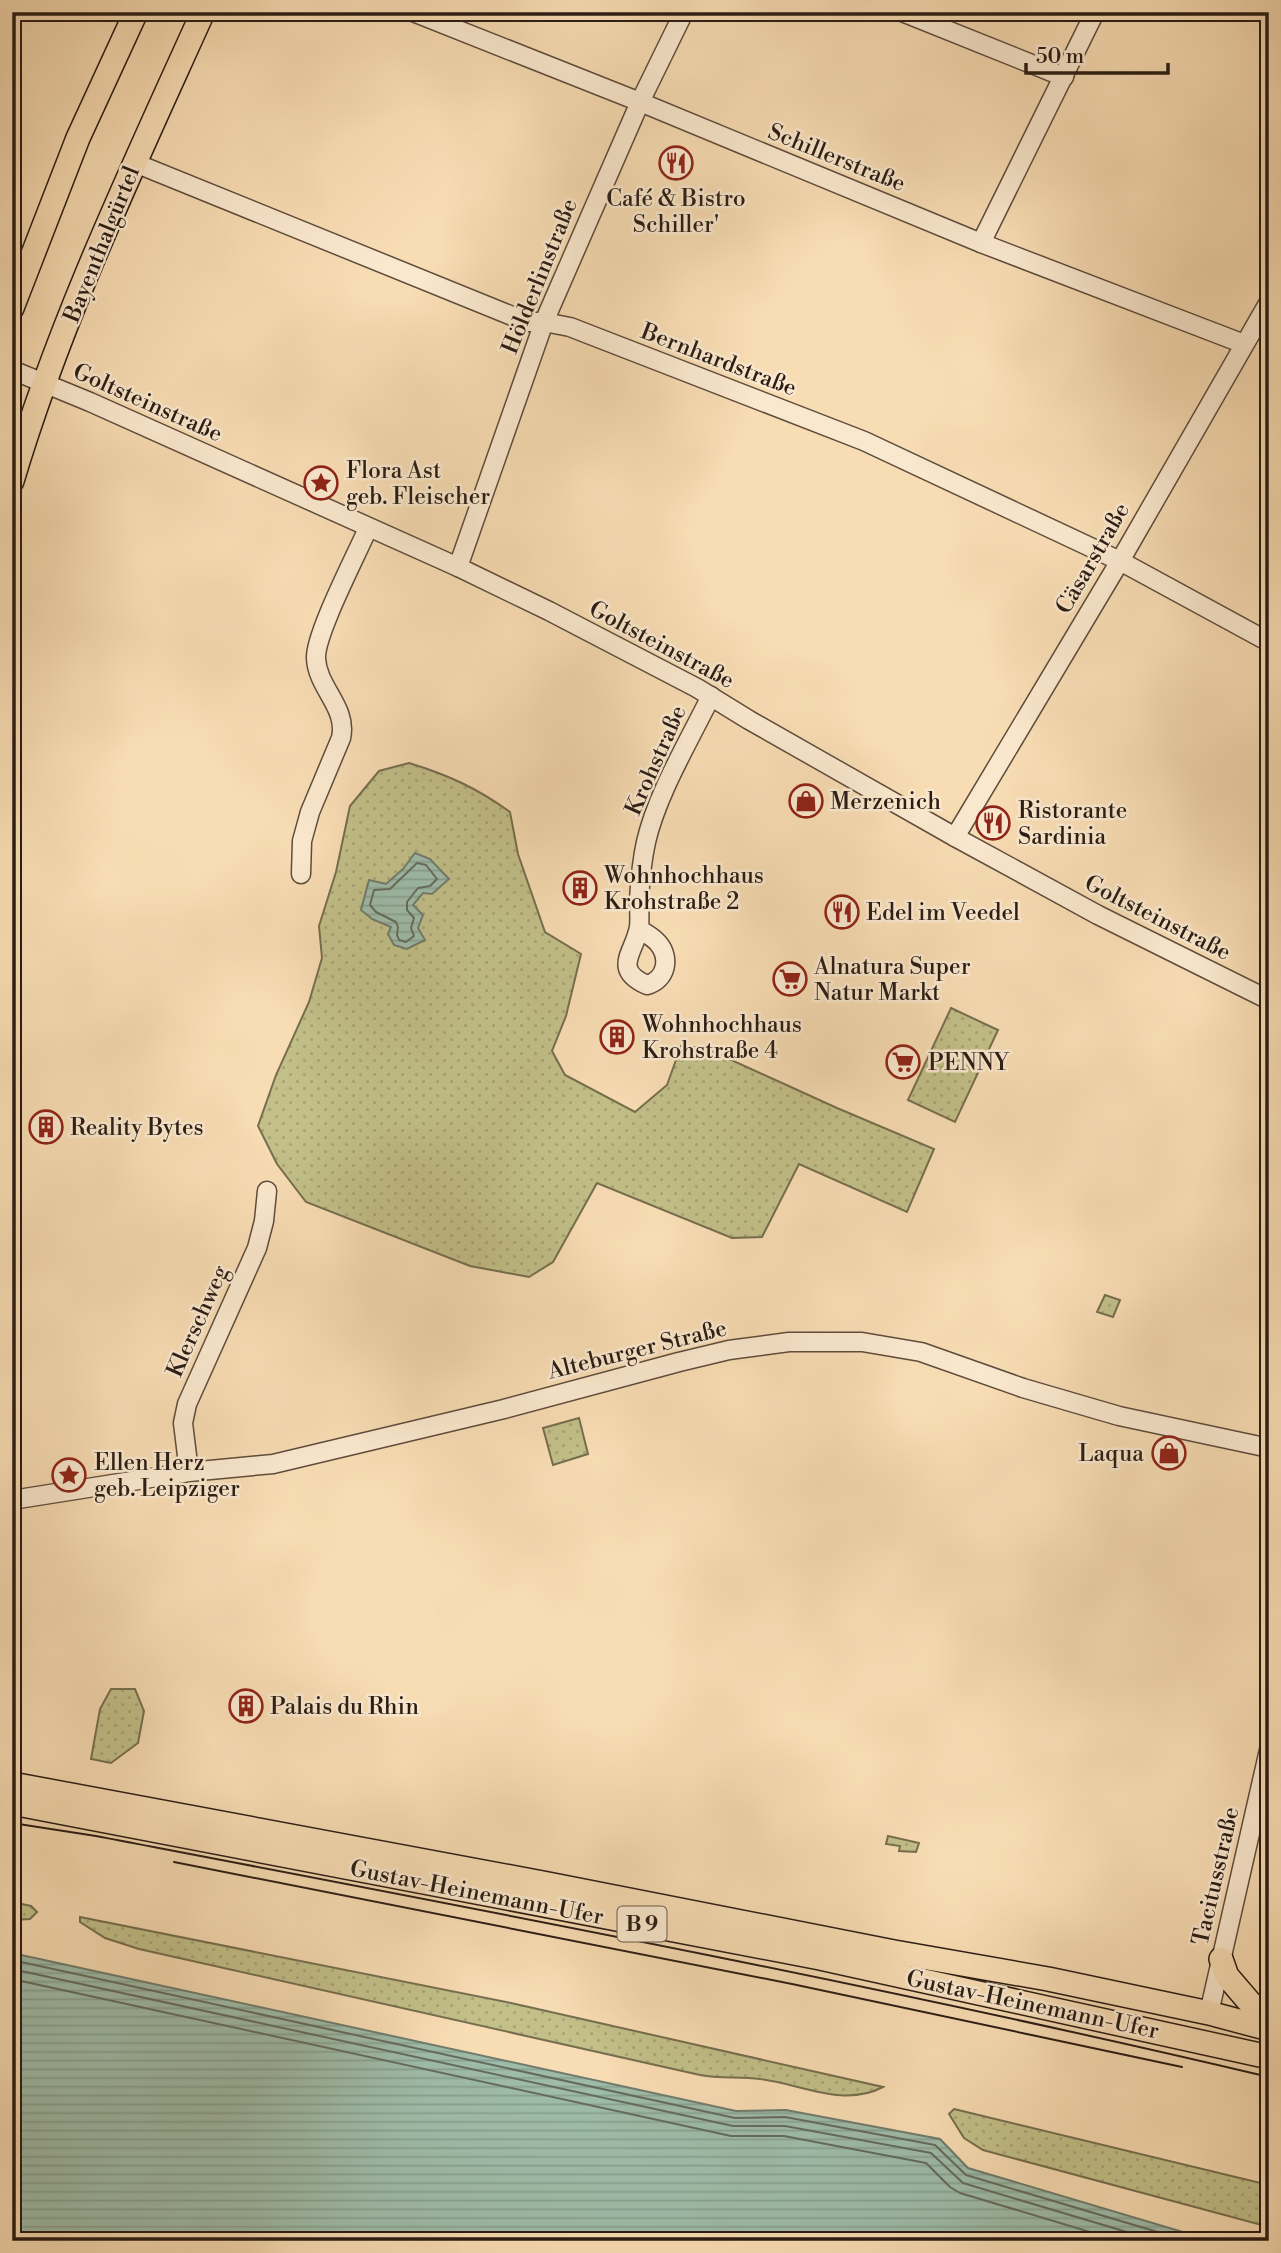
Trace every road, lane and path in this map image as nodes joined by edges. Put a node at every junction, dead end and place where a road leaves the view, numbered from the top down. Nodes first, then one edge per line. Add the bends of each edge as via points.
1 (136, 12) edge
2 (203, 12) edge
3 (414, 12) edge
4 (684, 12) edge
5 (902, 12) edge
6 (1096, 12) edge
7 (1064, 77) junction
8 (640, 102) junction
9 (135, 163) junction
10 (981, 243) junction
11 (1269, 302) edge
12 (12, 307) edge
13 (544, 322) junction
14 (1244, 344) junction
15 (12, 370) edge
16 (44, 383) junction
17 (12, 481) edge
18 (368, 528) junction
19 (1120, 561) junction
20 (458, 567) junction
21 (1269, 642) edge
22 (711, 696) junction
23 (955, 837) junction
24 (301, 874) dead end
25 (639, 929) dead end
26 (1269, 1000) edge
27 (267, 1191) dead end
28 (1269, 1448) edge
29 (189, 1472) junction
30 (12, 1500) edge
31 (1269, 1750) edge
32 (12, 1784) edge
33 (12, 1803) edge
34 (1221, 1959) junction
35 (1209, 2013) junction
36 (1269, 2027) edge
37 (1269, 2057) edge

1 - 12 main road via 78,138
2 - 9 main road, Bayenthalgürtel
3 - 8 street, Schillerstraße
4 - 8 street, Hölderlinstraße
5 - 7 street
6 - 7 street
7 - 10 street
8 - 10 street, Schillerstraße
8 - 13 street, Hölderlinstraße
9 - 13 street, Bernhardstraße via 527,322
9 - 16 main road, Bayenthalgürtel
10 - 14 street, Schillerstraße
11 - 14 street, Cäsarstraße
13 - 19 street, Bernhardstraße via 570,327 864,441
13 - 20 street, Hölderlinstraße
14 - 19 street, Cäsarstraße
15 - 16 street, Goltsteinstraße
16 - 17 main road, Bayenthalgürtel
16 - 18 street, Goltsteinstraße
18 - 20 street, Goltsteinstraße
18 - 24 street via 316,646 318,668 344,728 310,812 302,841
19 - 21 street, Bernhardstraße
19 - 23 street, Cäsarstraße
20 - 22 street, Goltsteinstraße
22 - 23 street, Goltsteinstraße
22 - 25 street, Krohstraße via 651,825 645,845
23 - 26 street, Goltsteinstraße
27 - 29 street, Klerschweg via 257,1248 187,1404 183,1423
28 - 29 street, Alteburger Straße via 1119,1416 921,1352 862,1342 789,1342 729,1350 274,1464
29 - 30 street, Alteburger Straße
31 - 34 street, Tacitusstraße
32 - 35 main road, Gustav-Heinemann-Ufer / B 9
33 - 37 main road, Gustav-Heinemann-Ufer / B 9 via 820,1958
34 - 35 street, Tacitusstraße
34 - 36 main road via 1227,1976
35 - 36 main road, Gustav-Heinemann-Ufer / B 9

